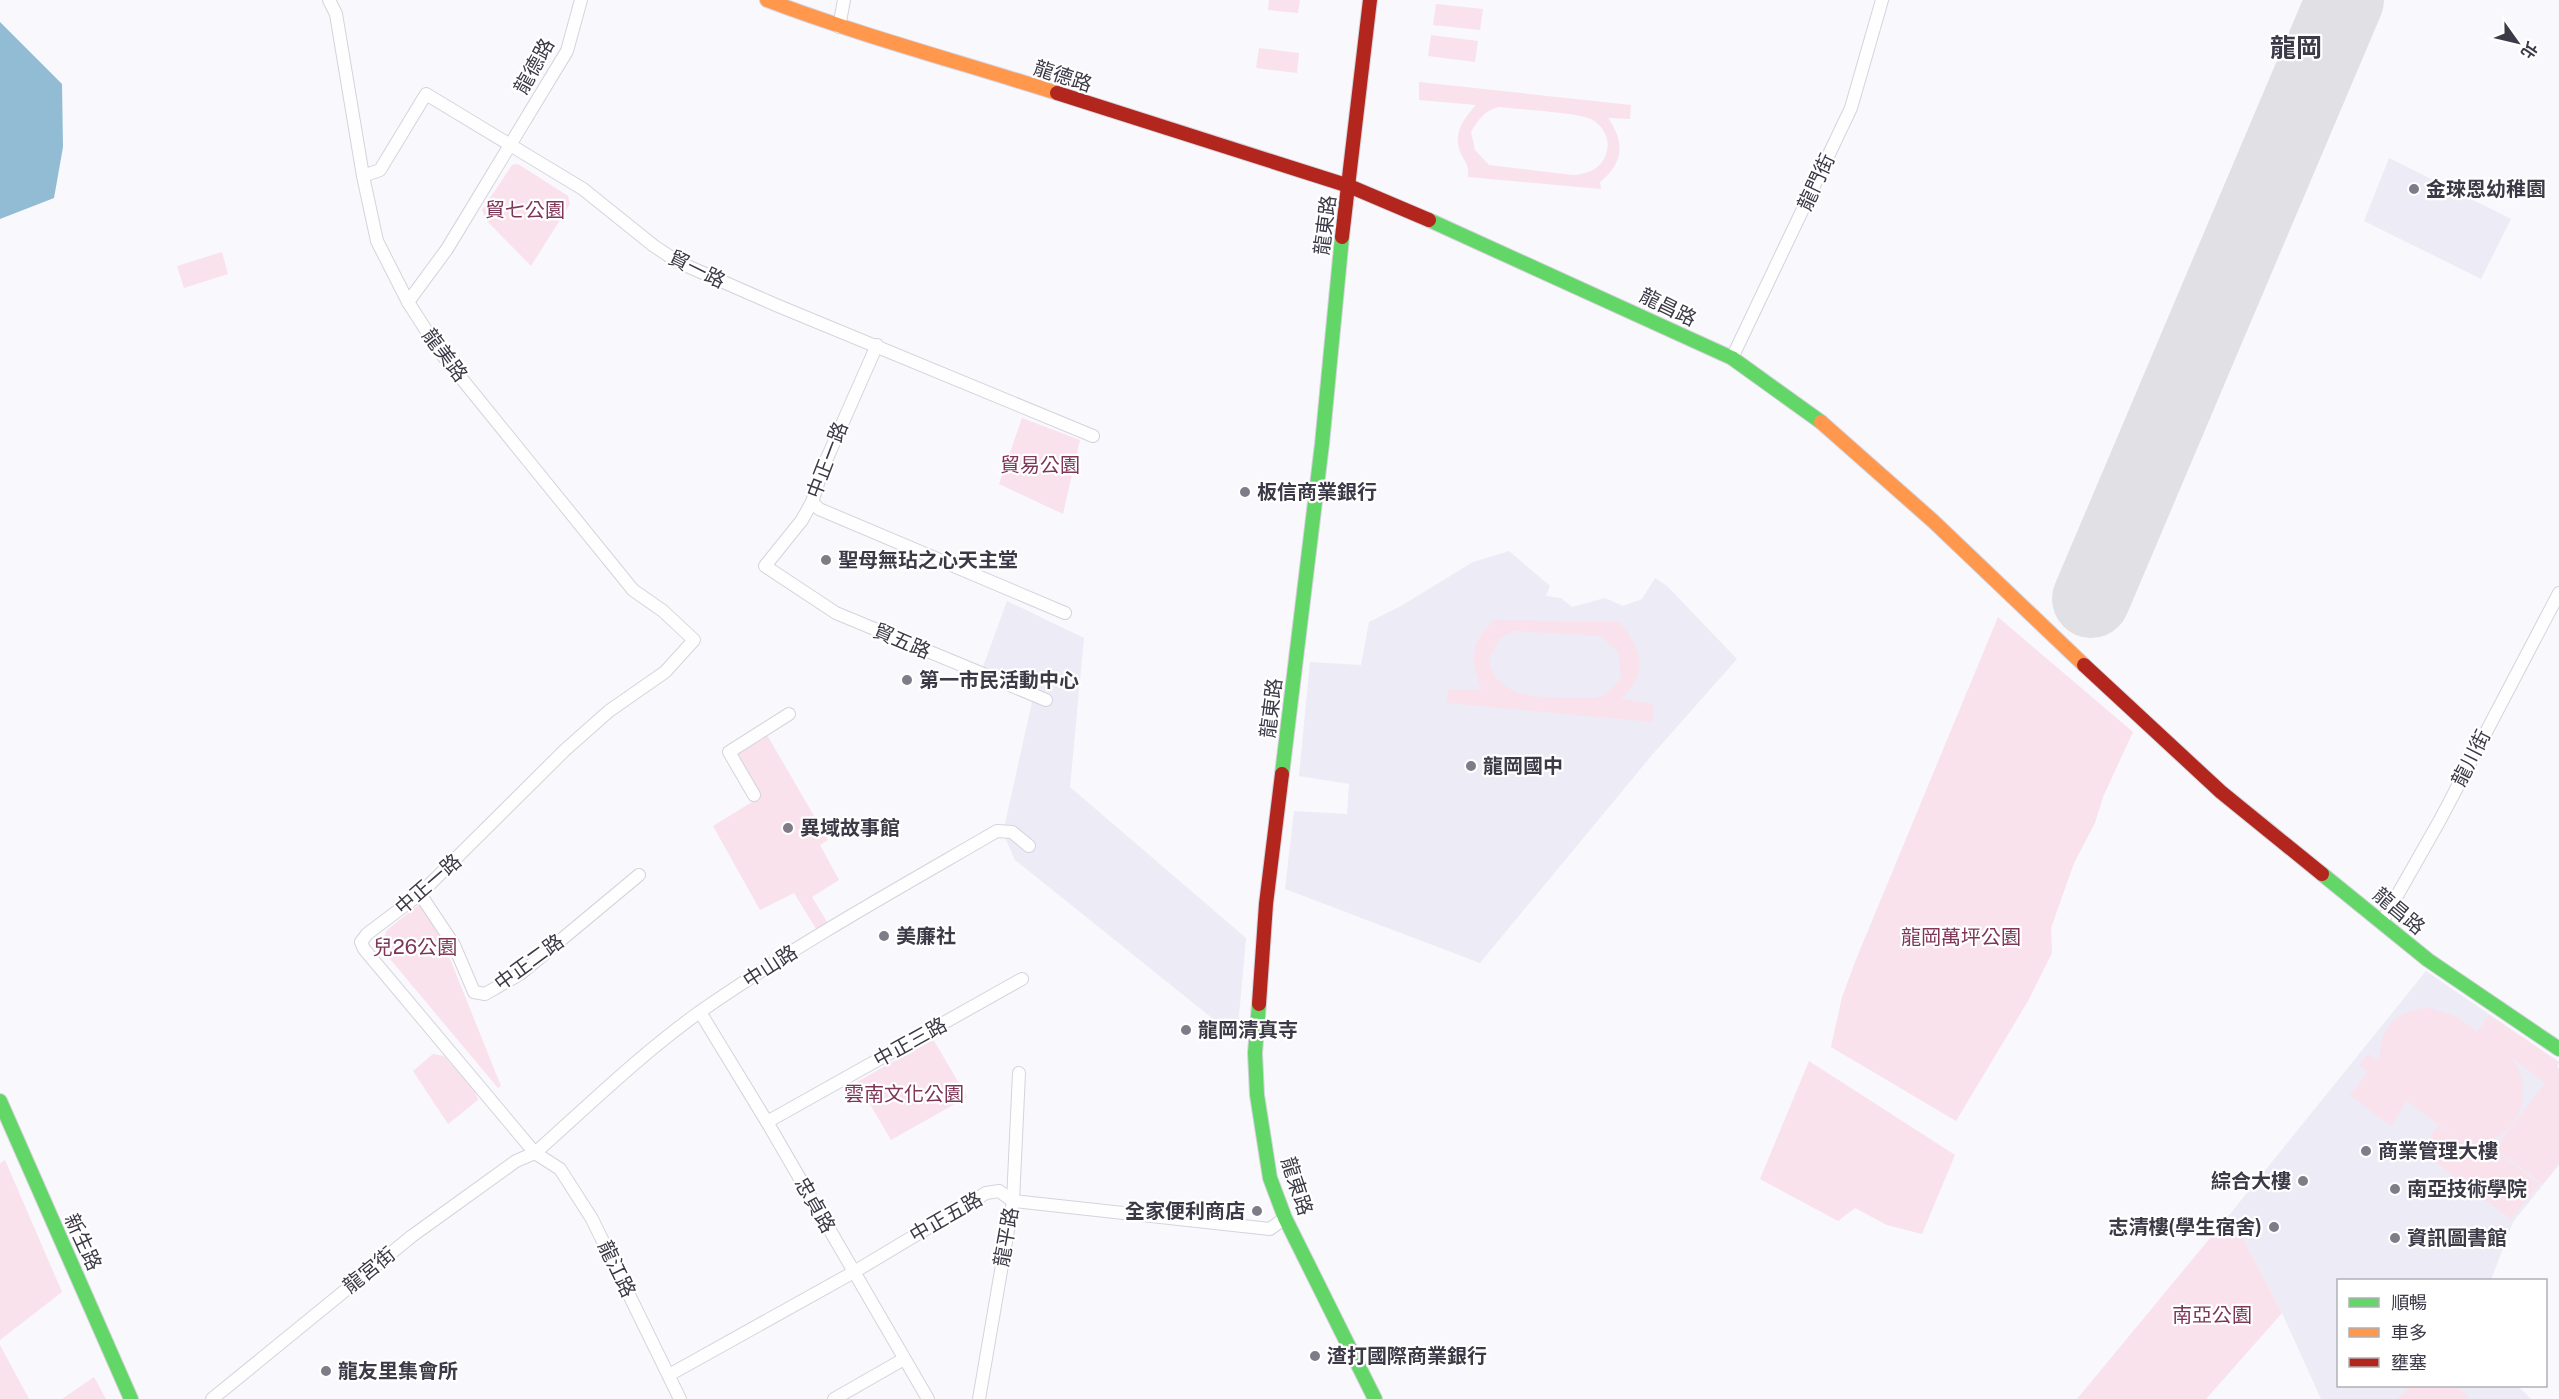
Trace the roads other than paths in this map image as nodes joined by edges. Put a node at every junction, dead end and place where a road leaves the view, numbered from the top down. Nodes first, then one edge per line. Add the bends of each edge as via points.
1 (329, 0) edge
2 (581, 0) edge
3 (767, 0) edge
4 (844, 0) edge
5 (1370, 0) edge
6 (1882, 0) edge
7 (839, 27) junction
8 (512, 146) junction
9 (363, 176) junction
10 (1349, 186) junction
11 (408, 302) junction
12 (877, 345) junction
13 (1732, 358) junction
14 (1093, 436) dead end
15 (812, 502) junction
16 (765, 566) joint
17 (2559, 593) edge
18 (1065, 613) dead end
19 (694, 640) joint
20 (1046, 700) dead end
21 (789, 714) dead end
22 (754, 795) dead end
23 (1029, 846) dead end
24 (639, 875) dead end
25 (420, 894) junction
26 (2382, 922) junction
27 (1022, 979) dead end
28 (700, 1012) junction
29 (2559, 1049) edge
30 (1019, 1073) dead end
31 (0, 1101) edge
32 (767, 1122) junction
33 (535, 1153) junction
34 (1013, 1201) junction
35 (1285, 1218) junction
36 (854, 1272) junction
37 (904, 1359) junction
38 (669, 1375) junction
39 (131, 1399) edge
40 (212, 1399) edge
41 (680, 1399) edge
42 (834, 1399) edge
43 (928, 1399) edge
44 (979, 1399) edge
45 (1375, 1399) edge

1 - 9 street, 龍美路 via 336,14
2 - 8 street, 龍德路 via 567,51
3 - 7 street, 龍德路
4 - 7 street
5 - 10 street, 龍東路
6 - 13 street, 龍門街 via 1851,108
7 - 10 street, 龍德路
8 - 9 street, 貿一路 via 426,94 380,170
8 - 11 street, 龍德路 via 447,249
8 - 12 street, 貿一路 via 584,189 678,262
9 - 11 street, 龍美路 via 377,241
10 - 13 street, 龍昌路 via 1506,253
10 - 35 street, 龍東路 via 1257,1007 1257,1095 1270,1178
11 - 19 street, 龍美路 via 441,352 633,590
12 - 14 street, 貿一路
12 - 15 street, 中正一路 via 828,454
13 - 26 street, 龍昌路 via 1802,405 1933,521 2221,792
15 - 16 street, 中正一路
15 - 18 street via 819,509 880,536
16 - 20 street, 貿五路 via 836,613
17 - 26 street, 龍川街
19 - 25 street, 中正一路 via 665,672 609,711 565,750
21 - 22 street via 729,752
23 - 28 street, 中山路 via 1012,832 997,831 826,930
24 - 25 street, 中正二路 via 520,974 485,994 474,992 454,945
25 - 33 street, 中正一路 via 367,934 361,942 364,949
26 - 29 street, 龍昌路 via 2428,960
27 - 32 street, 中正三路
28 - 32 street, 忠貞路
28 - 33 street, 中山路
30 - 34 street, 龍平路
31 - 39 street, 新生路
32 - 36 street, 忠貞路
33 - 38 street, 龍江路 via 560,1169 592,1219
33 - 40 street, 龍宮街 via 516,1161 412,1236
34 - 35 street, 中正五路 via 1270,1229
34 - 36 street, 中正五路 via 999,1191 986,1193
34 - 44 street, 龍平路
35 - 45 street, 龍東路
36 - 37 street, 忠貞路
36 - 38 street, 中正五路
37 - 42 street
37 - 43 street, 忠貞路
38 - 41 street, 龍江路

